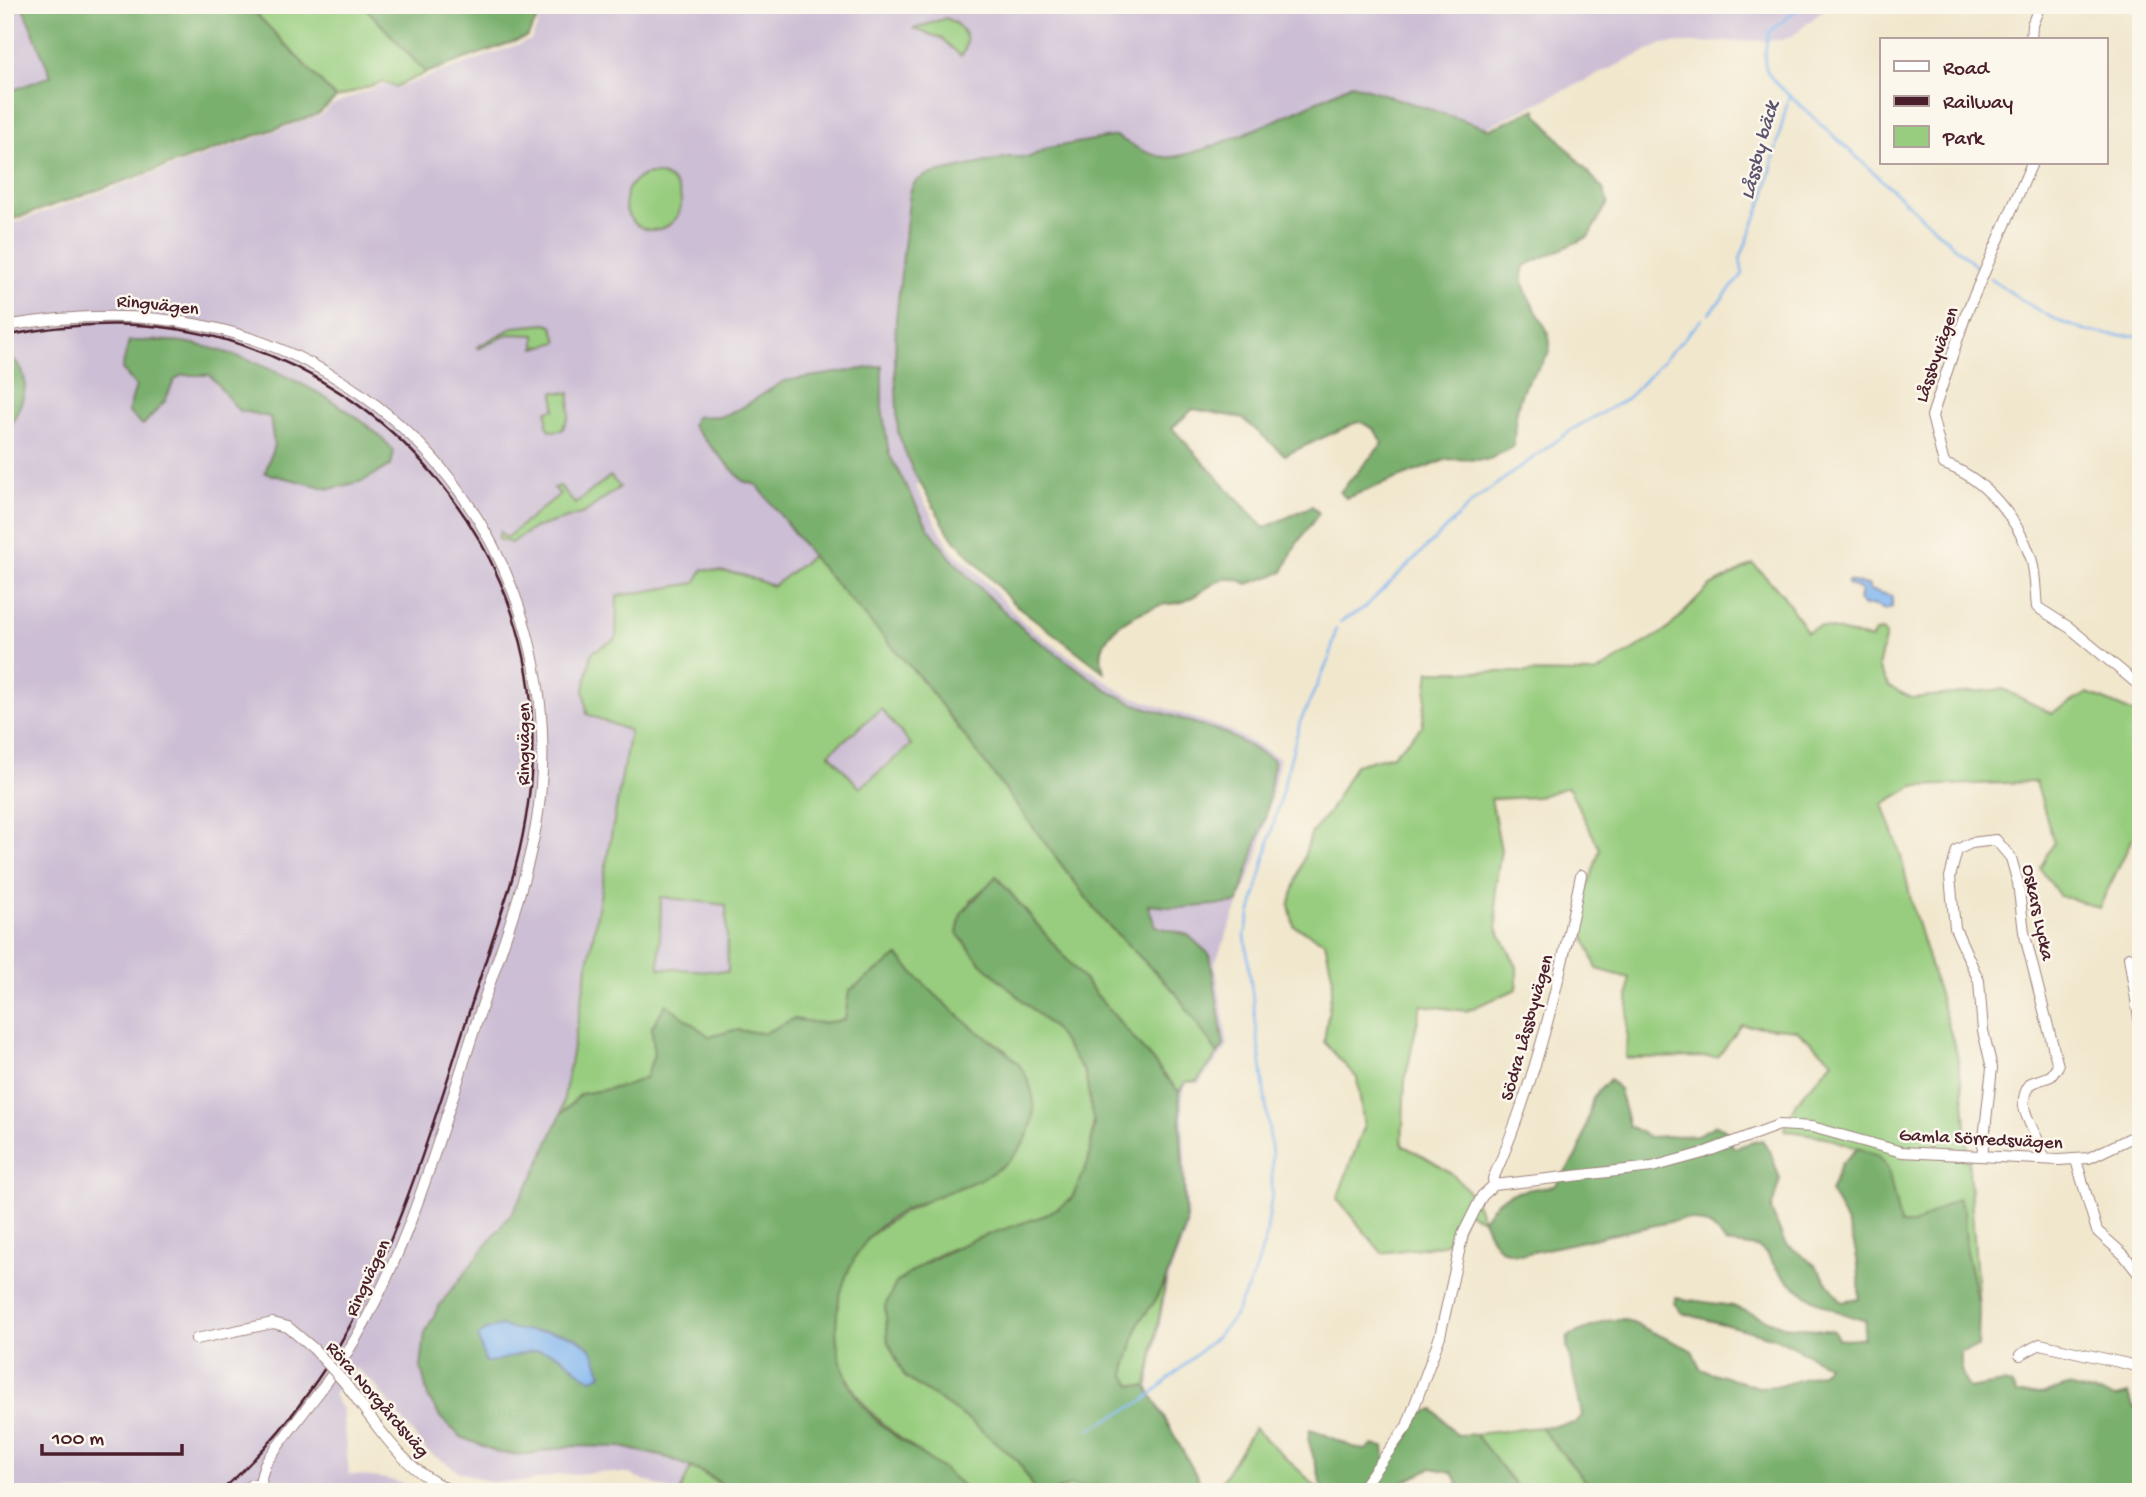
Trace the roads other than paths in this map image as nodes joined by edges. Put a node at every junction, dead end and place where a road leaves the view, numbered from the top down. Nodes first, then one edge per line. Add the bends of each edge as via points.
1 (2040, 5) edge
2 (2031, 38) edge
3 (2032, 164) edge
4 (5, 326) edge
5 (2141, 687) edge
6 (1581, 875) dead end
7 (2129, 957) dead end
8 (2141, 1030) edge
9 (2141, 1133) edge
10 (1982, 1156) junction
11 (2044, 1159) junction
12 (2076, 1160) junction
13 (1494, 1185) junction
14 (2141, 1277) edge
15 (196, 1339) dead end
16 (2020, 1355) dead end
17 (2141, 1367) edge
18 (262, 1487) edge
19 (242, 1492) edge
20 (456, 1492) edge
21 (1359, 1492) edge

1 - 2 street
3 - 5 street, Låssbyvägen via 1966,314 1933,421 1944,464 1972,479 2018,529 2031,559 2036,607 2070,628
4 - 18 street, Ringvägen via 100,315 180,320 253,339 337,379 390,417 429,454 470,506 507,573 532,650 543,732 536,822 523,880 411,1221 381,1291 334,1372 265,1464
6 - 13 street, Södra Låssbyvägen via 1558,983
7 - 8 street
9 - 12 street, Gamla Sörredsvägen
10 - 11 street, Gamla Sörredsvägen
10 - 11 street, Oskars Lycka via 1992,1068 1979,981 1955,928 1950,877 1957,850 1989,839 2005,849 2016,874 2024,932 2058,1066 2051,1076 2031,1083 2024,1096 2025,1113
10 - 13 street, Gamla Sörredsvägen via 1902,1152 1812,1127 1779,1125 1652,1167
11 - 12 street, Gamla Sörredsvägen
12 - 14 street via 2097,1231
13 - 21 street via 1482,1196 1455,1256 1440,1336 1407,1426
15 - 20 street, Röra Norgårdsväg, bridge via 273,1323 288,1326 344,1382 410,1464
16 - 17 street via 2040,1344
18 - 19 street via 251,1485

